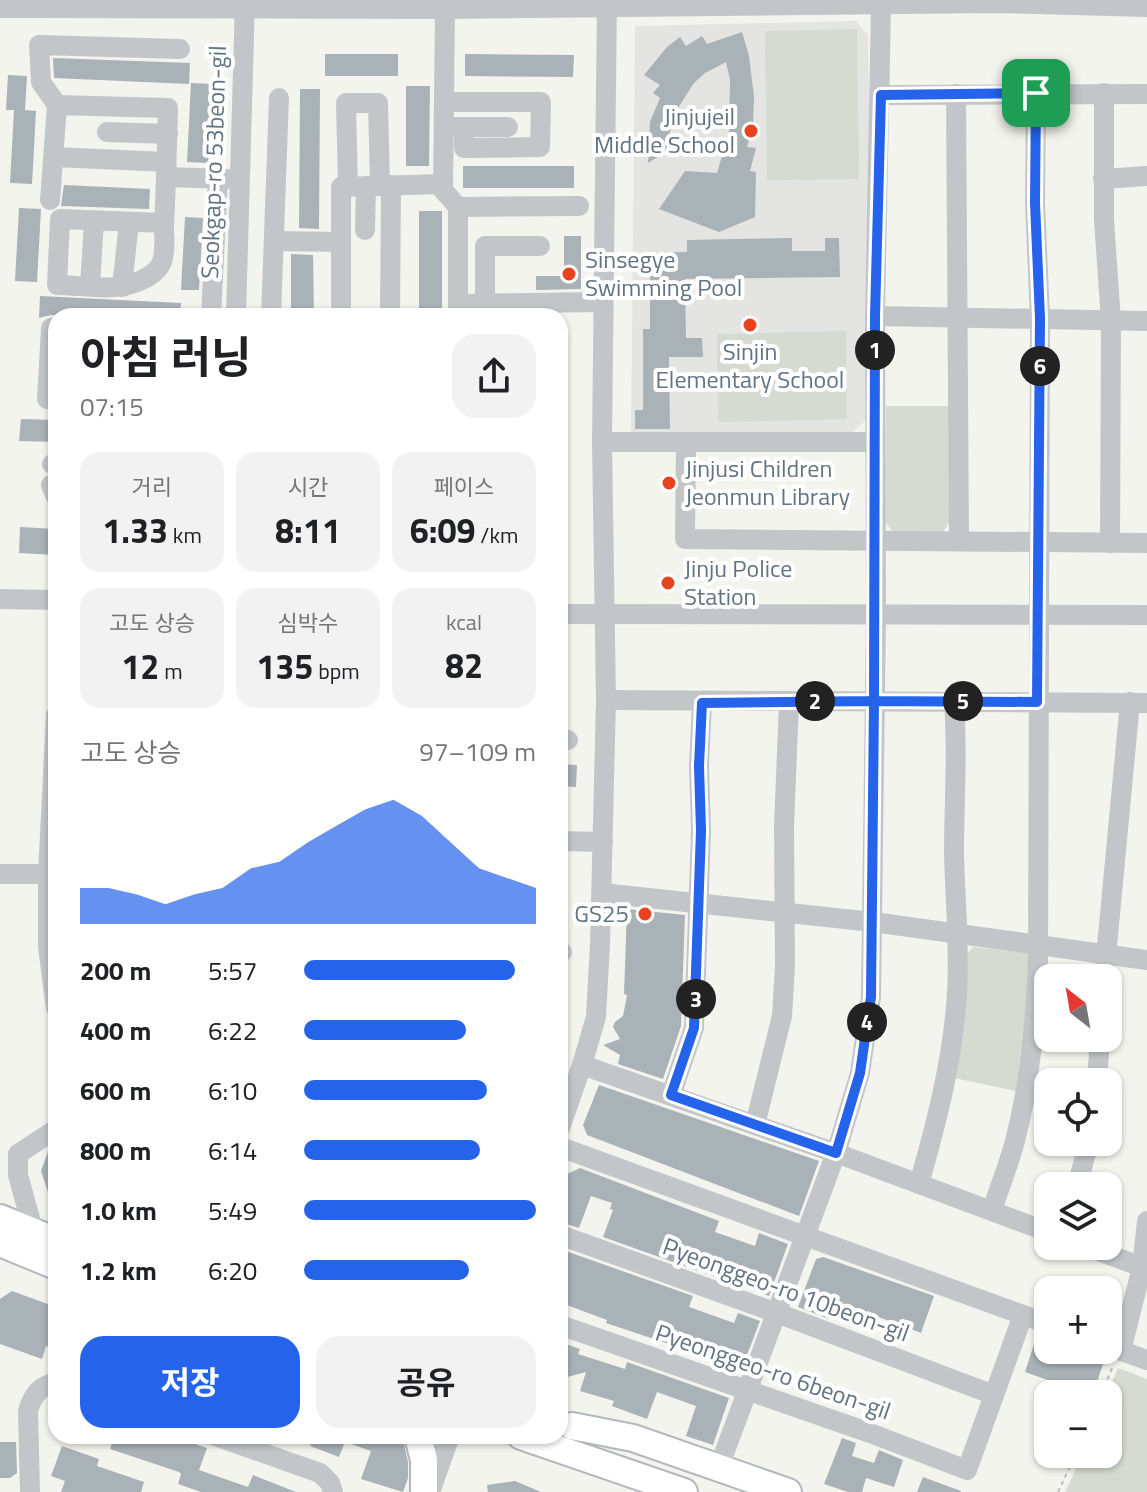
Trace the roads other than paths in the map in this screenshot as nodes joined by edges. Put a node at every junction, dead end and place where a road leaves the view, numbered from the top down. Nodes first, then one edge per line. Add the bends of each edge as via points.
1 (997, 1) edge
2 (840, 2) edge
3 (37, 4) edge
4 (607, 4) edge
5 (245, 5) edge
6 (881, 5) junction
7 (1147, 7) edge
8 (0, 8) edge
9 (445, 9) junction
10 (180, 49) dead end
11 (1036, 93) junction
12 (1104, 93) junction
13 (956, 94) junction
14 (1147, 94) edge
15 (881, 95) junction
16 (279, 98) dead end
17 (444, 102) junction
18 (57, 105) junction
19 (454, 127) junction
20 (508, 127) dead end
21 (107, 132) dead end
22 (168, 134) junction
23 (55, 157) junction
24 (166, 169) junction
25 (1147, 176) edge
26 (218, 179) junction
27 (1103, 179) junction
28 (240, 180) junction
29 (443, 184) junction
30 (371, 186) junction
31 (50, 200) dead end
32 (579, 206) dead end
33 (458, 207) junction
34 (94, 221) junction
35 (129, 222) junction
36 (159, 223) junction
37 (365, 230) dead end
38 (274, 241) junction
39 (341, 242) junction
40 (540, 246) dead end
41 (136, 268) dead end
42 (90, 286) junction
43 (122, 287) junction
44 (603, 302) junction
45 (211, 308) edge
46 (236, 308) edge
47 (271, 308) edge
48 (341, 308) edge
49 (389, 308) edge
50 (458, 308) edge
51 (485, 308) edge
52 (514, 308) edge
53 (875, 316) junction
54 (958, 317) junction
55 (1040, 318) junction
56 (1111, 321) junction
57 (1147, 321) edge
58 (602, 442) junction
59 (686, 442) junction
60 (875, 442) junction
61 (875, 540) junction
62 (959, 540) junction
63 (1039, 541) junction
64 (1110, 543) junction
65 (1147, 543) edge
66 (0, 599) edge
67 (48, 600) edge
68 (876, 613) junction
69 (568, 614) edge
70 (1038, 614) junction
71 (1147, 615) edge
72 (605, 616) junction
73 (606, 700) junction
74 (874, 701) junction
75 (954, 701) junction
76 (789, 702) junction
77 (1037, 702) junction
78 (1138, 702) edge
79 (702, 703) junction
80 (568, 841) edge
81 (603, 842) junction
82 (0, 874) edge
83 (48, 874) joint
84 (602, 893) junction
85 (699, 903) junction
86 (783, 912) junction
87 (873, 922) junction
88 (958, 935) junction
89 (1039, 946) junction
90 (48, 947) edge
91 (1105, 954) junction
92 (1147, 960) edge
93 (1105, 964) edge
94 (582, 1065) junction
95 (671, 1095) junction
96 (568, 1105) edge
97 (755, 1125) junction
98 (48, 1133) edge
99 (9, 1150) edge
100 (568, 1150) edge
101 (836, 1153) junction
102 (919, 1184) junction
103 (0, 1196) edge
104 (992, 1211) junction
105 (0, 1218) edge
106 (1147, 1221) edge
107 (1034, 1227) edge
108 (805, 1236) junction
109 (568, 1238) edge
110 (0, 1243) edge
111 (46, 1250) edge
112 (1122, 1260) edge
113 (1142, 1267) junction
114 (0, 1268) edge
115 (777, 1313) junction
116 (1023, 1315) junction
117 (1034, 1319) edge
118 (568, 1328) edge
119 (1122, 1328) edge
120 (1122, 1355) edge
121 (1147, 1360) edge
122 (48, 1386) edge
123 (748, 1390) junction
124 (994, 1395) junction
125 (568, 1424) edge
126 (568, 1425) edge
127 (238, 1444) edge
128 (420, 1444) edge
129 (447, 1444) edge
130 (543, 1444) edge
131 (556, 1449) junction
132 (719, 1467) junction
133 (30, 1492) edge
134 (333, 1492) edge
135 (427, 1492) edge
136 (637, 1492) edge
137 (684, 1492) edge
138 (752, 1492) edge
139 (788, 1492) edge

1 - 6 street
1 - 7 street
2 - 4 street
2 - 6 street
3 - 5 street
3 - 8 street
4 - 9 street
4 - 44 street
5 - 9 street
5 - 28 street, Seokgap-ro 53beon-gil
6 - 15 street
9 - 17 street
10 - 18 street via 39,45 41,82
11 - 12 street
11 - 13 street
11 - 55 street
12 - 14 street
12 - 27 street
13 - 15 street
13 - 54 street
15 - 53 street
16 - 38 street
17 - 19 street
17 - 19 street via 541,102 540,147 464,148
18 - 22 street via 168,108
18 - 23 street
19 - 20 street
19 - 29 street
21 - 22 street
22 - 24 street
23 - 24 street
23 - 31 street
24 - 26 street
24 - 36 street
25 - 27 street
26 - 28 street
26 - 45 street
27 - 56 street
28 - 46 street, Seokgap-ro 53beon-gil
29 - 30 street
29 - 33 street
30 - 37 street
30 - 39 street via 341,187
30 - 49 street
32 - 33 street
33 - 50 street
34 - 35 street
34 - 42 street
34 - 42 street via 60,219 57,285
35 - 36 street
35 - 43 street
36 - 41 street via 151,256
36 - 43 street via 161,264 145,279
38 - 39 street
38 - 47 street
39 - 48 street
40 - 51 street via 485,246
42 - 43 street
44 - 52 street
44 - 58 street
53 - 54 street
53 - 60 street
54 - 55 street
54 - 62 street
55 - 56 street
55 - 63 street
56 - 57 street
56 - 64 street
58 - 59 street
58 - 72 street
59 - 60 street
59 - 61 street via 685,539
60 - 61 street
61 - 62 street
61 - 68 street
62 - 63 street
63 - 64 street
63 - 70 street
64 - 65 street
66 - 67 street
68 - 70 street
68 - 72 street
68 - 74 street
69 - 72 street
70 - 71 street
70 - 77 street
72 - 73 street
73 - 79 street
73 - 81 street
74 - 75 street
74 - 76 street
74 - 87 street
75 - 77 street
75 - 88 street
76 - 79 street
76 - 86 street
77 - 78 street
77 - 89 street
78 - 91 street
79 - 85 street
80 - 81 street
81 - 84 street
82 - 83 street
83 - 90 street
84 - 85 street
84 - 94 street via 596,1017
85 - 86 street
85 - 95 street via 694,1028
86 - 87 street
86 - 97 street via 782,1016
87 - 88 street
87 - 101 street via 871,997 862,1058
88 - 89 street
88 - 102 street via 951,1053
89 - 91 street
89 - 104 street via 1027,1076 1015,1141
91 - 92 street
91 - 93 street
94 - 95 street
94 - 96 street
95 - 97 street
97 - 101 street
98 - 99 street
99 - 111 street
100 - 108 street
101 - 102 street
101 - 108 street
102 - 104 street
103 - 111 main road
104 - 107 street
105 - 111 main road
106 - 113 street
108 - 115 street
108 - 116 street
109 - 115 street, Pyeonggeo-ro 10beon-gil
110 - 111 main road
111 - 114 main road
112 - 113 street
113 - 119 street
115 - 123 street
115 - 124 street, Pyeonggeo-ro 10beon-gil
116 - 117 street
116 - 124 street
118 - 123 street, Pyeonggeo-ro 6beon-gil
120 - 121 street
122 - 133 street via 39,1389 28,1411
123 - 124 street, Pyeonggeo-ro 6beon-gil via 967,1470
123 - 132 street
125 - 132 main road via 633,1438
126 - 138 main road
127 - 134 street via 320,1473
128 - 135 main road
129 - 135 street
130 - 131 main road
131 - 136 main road
131 - 137 main road
132 - 139 main road

